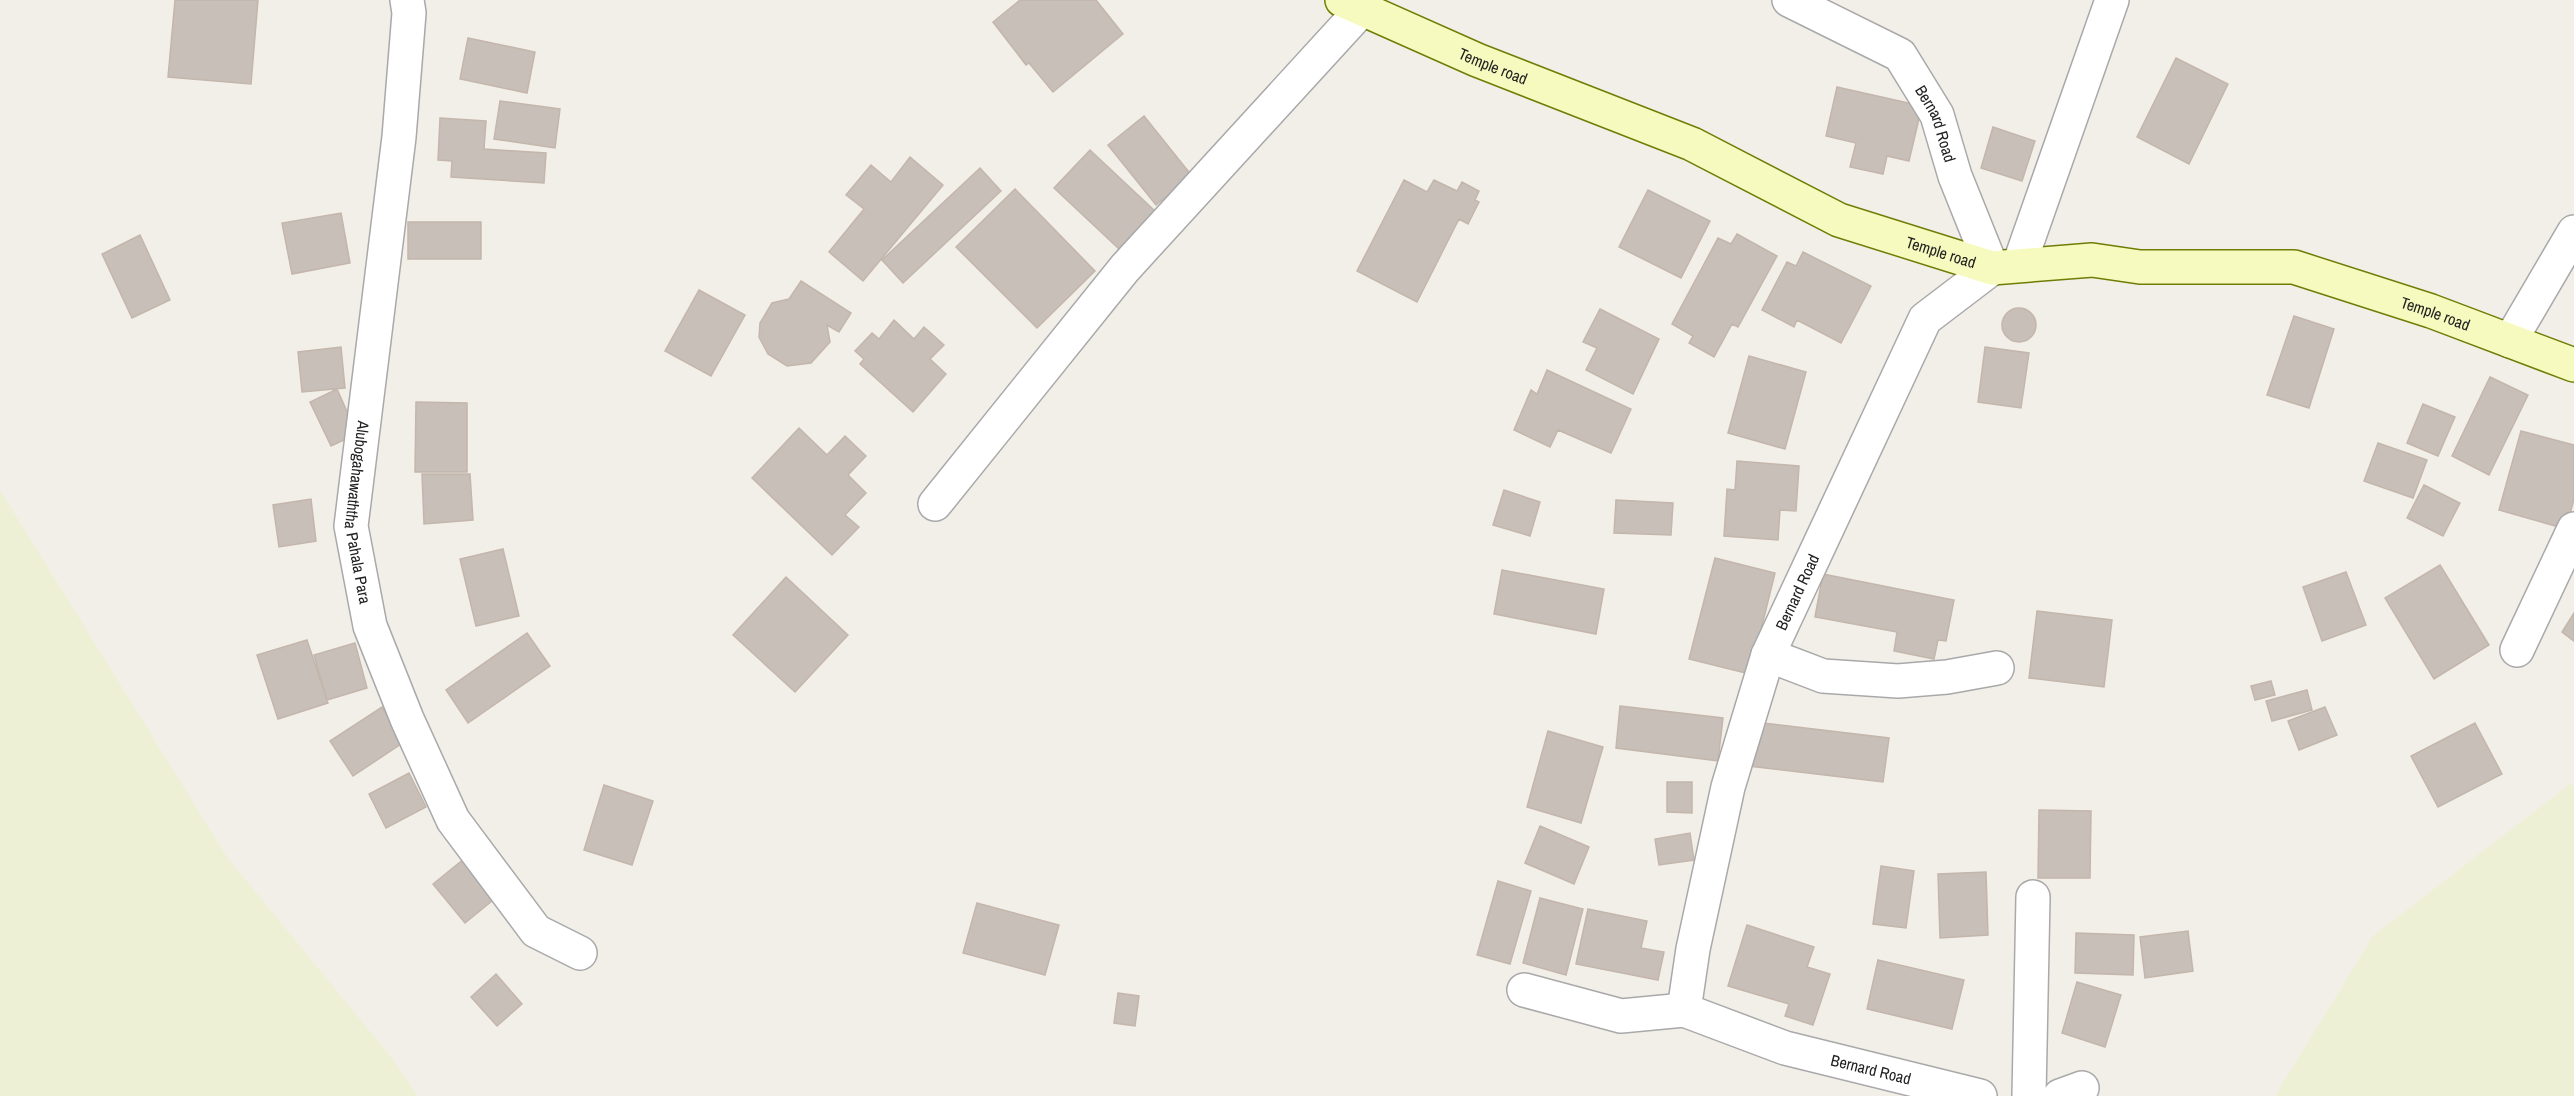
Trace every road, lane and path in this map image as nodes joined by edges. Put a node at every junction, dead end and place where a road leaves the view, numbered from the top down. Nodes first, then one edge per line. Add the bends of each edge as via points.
1 (407, 0) edge
2 (1789, 0) edge
3 (2112, 0) edge
4 (1352, 5) edge
5 (2574, 232) edge
6 (2005, 267) junction
7 (2510, 341) junction
8 (2574, 365) edge
9 (935, 504) dead end
10 (2574, 529) edge
11 (2517, 650) dead end
12 (1768, 655) junction
13 (1997, 668) dead end
14 (2033, 897) dead end
15 (580, 953) dead end
16 (1524, 990) dead end
17 (1684, 1010) junction
18 (1980, 1096) edge
19 (2029, 1096) edge

1 - 15 street, Alubogahawaththa Pahala Para via 399,137 351,526 370,626 453,820 536,931
2 - 6 street, Bernard Road via 1900,54 1937,116 1955,176
3 - 6 street
4 - 6 street, Temple road via 1477,60 1692,144 1839,220
4 - 9 street via 1125,268
5 - 7 street
6 - 7 street, Temple road via 2092,260 2140,267 2294,267
6 - 12 street, Bernard Road via 1924,319
7 - 8 street, Temple road
10 - 11 street
12 - 13 street via 1823,676 1898,681
12 - 17 street, Bernard Road via 1728,787
14 - 19 street
16 - 17 street via 1622,1016
17 - 18 street, Bernard Road via 1785,1048

